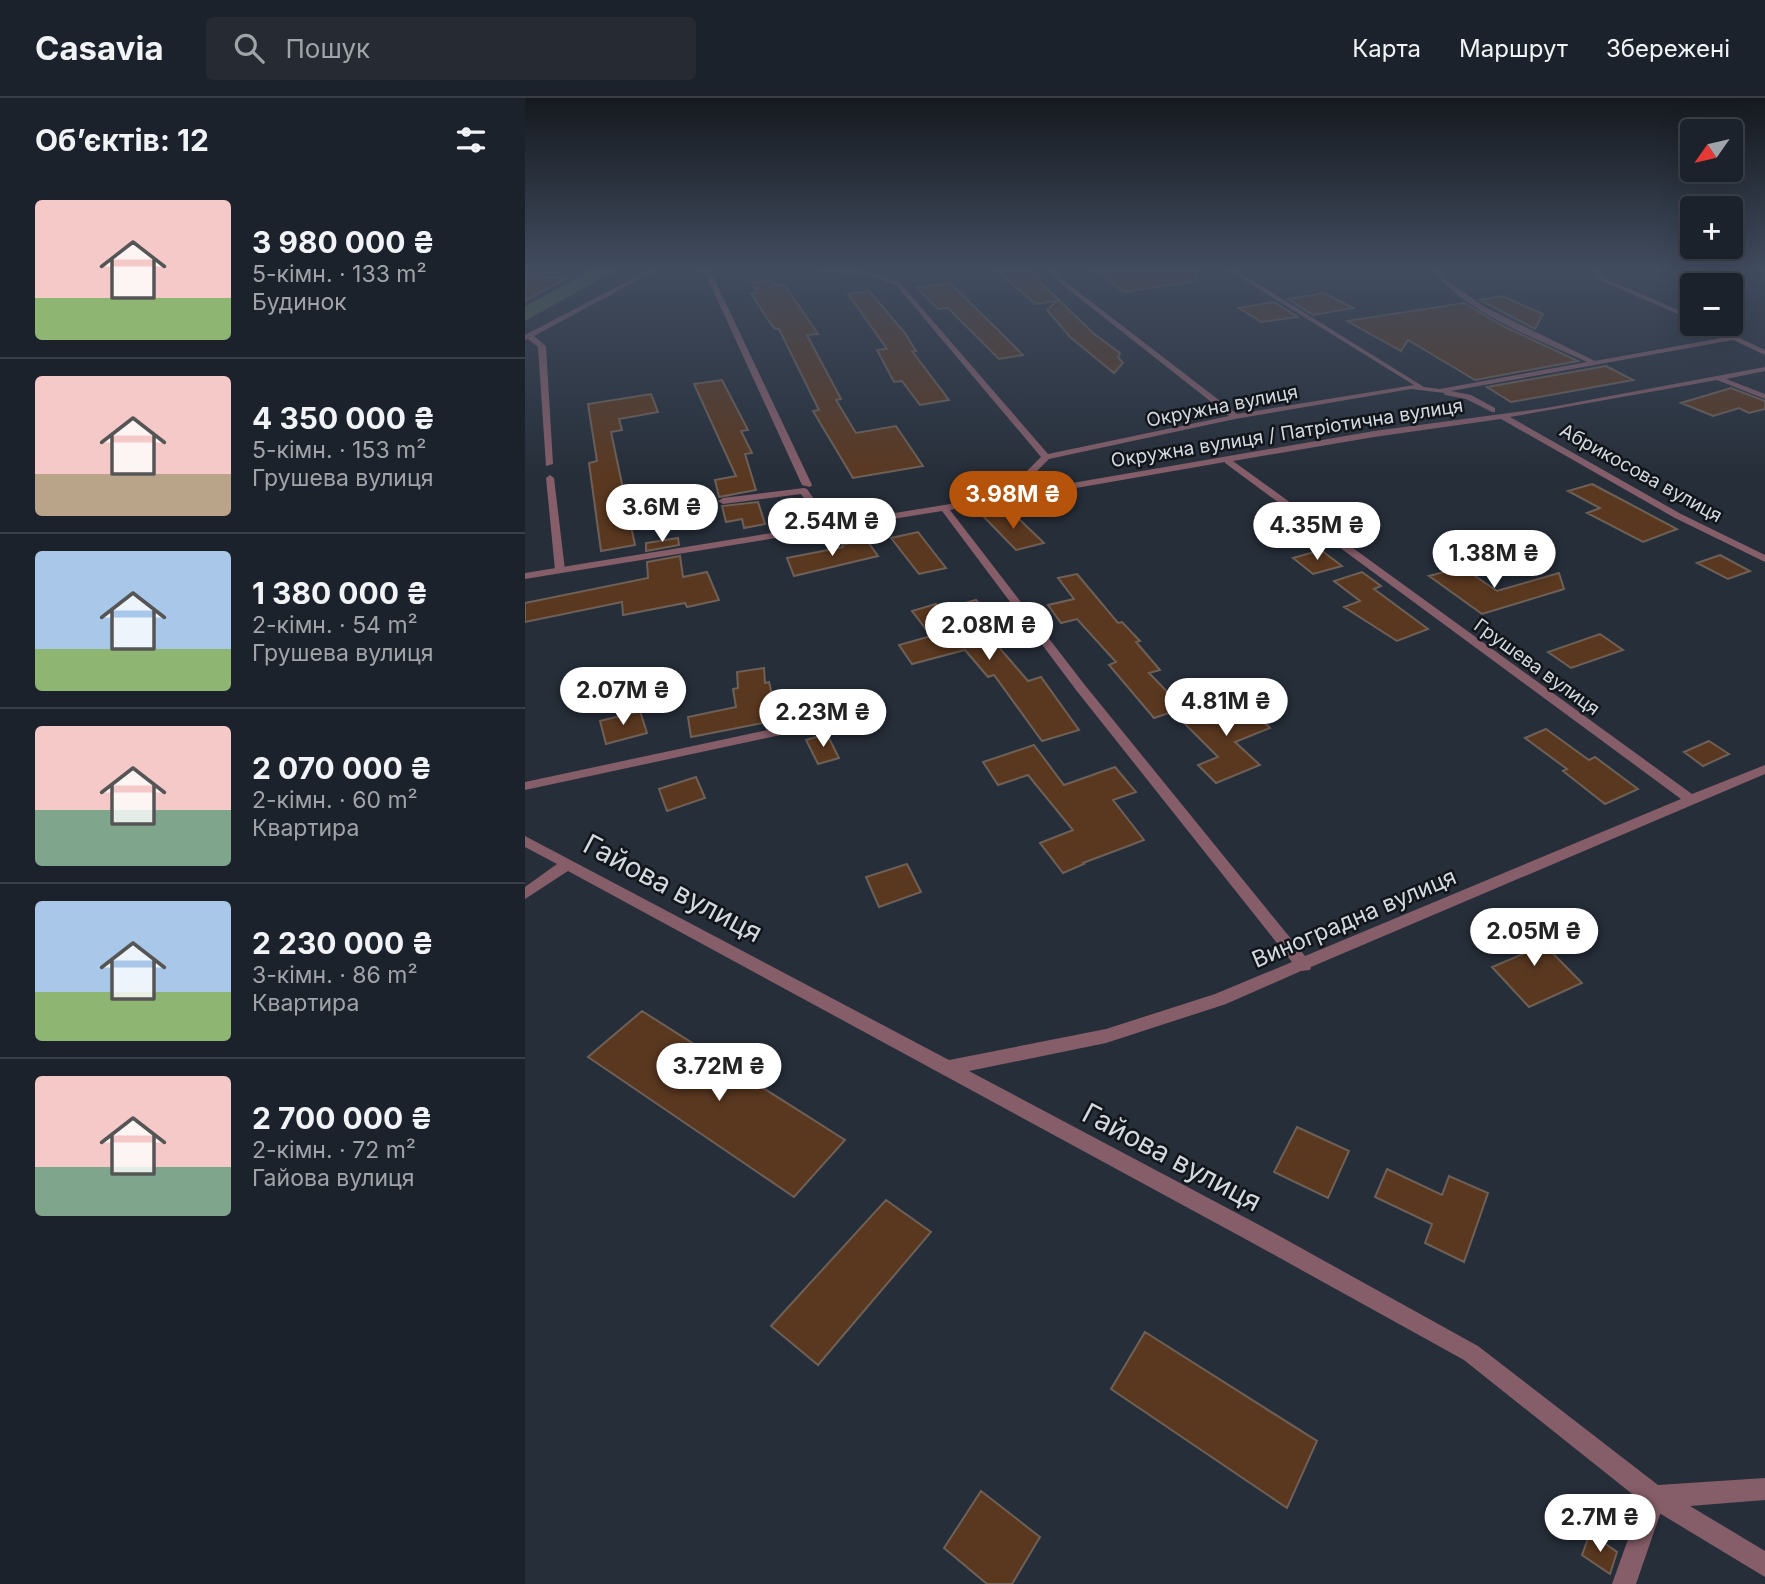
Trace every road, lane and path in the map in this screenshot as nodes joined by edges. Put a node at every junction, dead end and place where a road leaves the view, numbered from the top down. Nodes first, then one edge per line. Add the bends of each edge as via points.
1 (531, 339) edge
2 (739, 339) edge
3 (945, 339) edge
4 (1135, 339) edge
5 (1344, 339) edge
6 (1548, 339) edge
7 (1727, 339) edge
8 (1738, 339) edge
9 (1765, 353) edge
10 (1594, 363) junction
11 (1765, 369) edge
12 (1717, 378) junction
13 (1440, 391) junction
14 (1765, 397) edge
15 (1492, 410) dead end
16 (1501, 416) junction
17 (1235, 417) junction
18 (1046, 457) junction
19 (1228, 461) junction
20 (549, 464) dead end
21 (550, 478) dead end
22 (807, 485) dead end
23 (1023, 495) junction
24 (723, 501) dead end
25 (944, 508) junction
26 (829, 527) junction
27 (1765, 559) edge
28 (560, 570) junction
29 (525, 576) edge
30 (814, 724) dead end
31 (1765, 769) edge
32 (525, 786) edge
33 (1691, 800) junction
34 (525, 841) edge
35 (567, 864) junction
36 (525, 894) edge
37 (1304, 965) junction
38 (948, 1068) junction
39 (1765, 1489) edge
40 (1654, 1497) junction
41 (1765, 1565) edge
42 (1624, 1584) edge

1 - 20 street via 542,346
2 - 22 street
3 - 18 street
4 - 17 street
5 - 13 street via 1414,382
6 - 10 street
7 - 10 street, Окружна вулиця
8 - 9 street
10 - 13 street, Окружна вулиця
11 - 12 street, Окружна вулиця / Патріотична вулиця
12 - 14 street
12 - 16 street, Окружна вулиця / Патріотична вулиця
13 - 15 street via 1468,397
13 - 17 street, Окружна вулиця via 1411,387
16 - 19 street, Окружна вулиця / Патріотична вулиця
16 - 27 street, Абрикосова вулиця via 1678,516
17 - 18 street, Окружна вулиця
18 - 23 street via 1019,484
19 - 23 street, Окружна вулиця / Патріотична вулиця
19 - 33 street, Грушева вулиця
21 - 28 street
23 - 25 street, Окружна вулиця / Патріотична вулиця
24 - 26 street via 804,491
25 - 26 street, Окружна вулиця / Патріотична вулиця
25 - 37 street via 1080,688
26 - 28 street, Окружна вулиця / Патріотична вулиця
28 - 29 street, Окружна вулиця / Патріотична вулиця
30 - 32 street
31 - 33 street, Виноградна вулиця
33 - 37 street, Виноградна вулиця
34 - 35 street, Гайова вулиця
35 - 36 street
35 - 38 street, Гайова вулиця
37 - 38 street, Виноградна вулиця via 1220,999 1106,1036
38 - 40 street, Гайова вулиця via 1471,1353
39 - 40 street
40 - 41 street, Гайова вулиця
40 - 42 street

